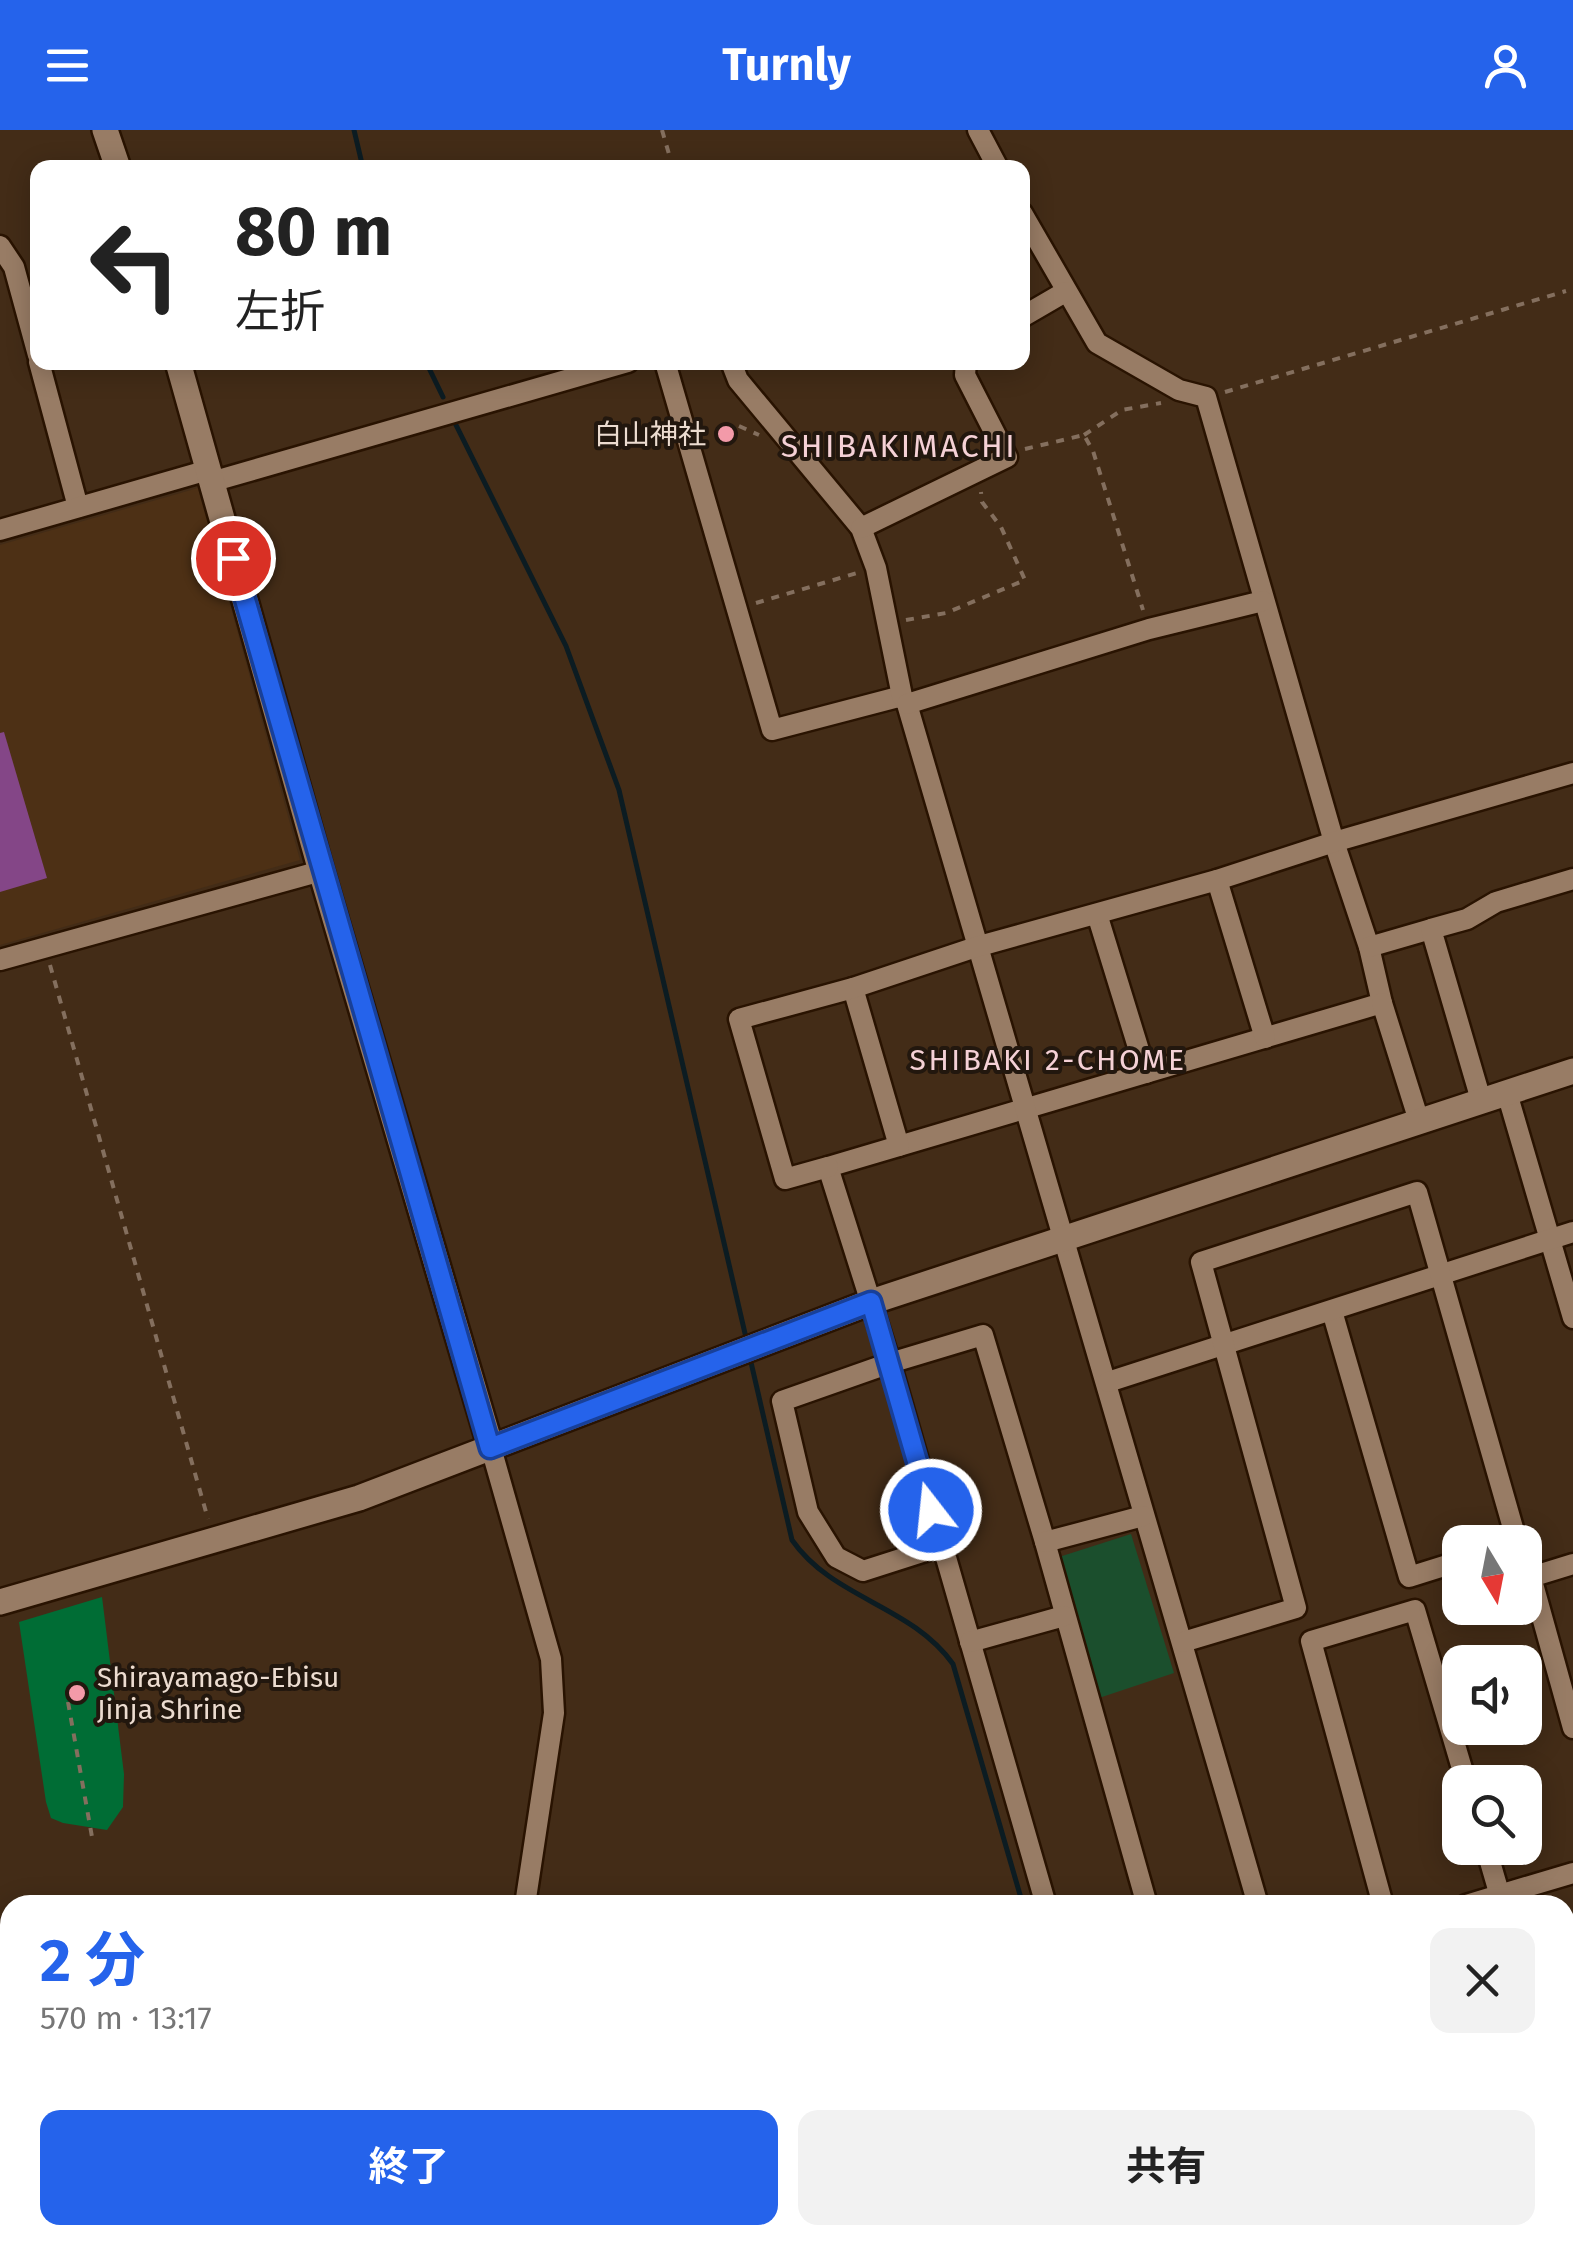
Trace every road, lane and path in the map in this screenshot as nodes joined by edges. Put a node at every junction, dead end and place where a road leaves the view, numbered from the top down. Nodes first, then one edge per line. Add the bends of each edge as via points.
1 (105, 130) edge
2 (662, 130) edge
3 (978, 130) edge
4 (115, 160) edge
5 (671, 160) edge
6 (994, 160) edge
7 (1030, 228) edge
8 (0, 246) edge
9 (1566, 291) dead end
10 (1065, 292) junction
11 (1030, 312) edge
12 (30, 326) edge
13 (42, 370) edge
14 (180, 370) edge
15 (599, 370) edge
16 (667, 370) edge
17 (734, 370) edge
18 (965, 370) edge
19 (1206, 397) junction
20 (1165, 402) joint
21 (1084, 435) junction
22 (1007, 457) junction
23 (977, 472) junction
24 (209, 476) junction
25 (78, 507) junction
26 (861, 528) junction
27 (0, 530) edge
28 (876, 568) junction
29 (1263, 601) junction
30 (737, 608) junction
31 (886, 623) junction
32 (1149, 629) junction
33 (905, 700) junction
34 (1573, 773) edge
35 (1334, 842) junction
36 (321, 871) junction
37 (1573, 878) edge
38 (1217, 880) junction
39 (1097, 914) junction
40 (1431, 929) junction
41 (45, 946) junction
42 (1369, 947) junction
43 (976, 948) junction
44 (0, 960) edge
45 (853, 988) junction
46 (1382, 1003) junction
47 (1264, 1038) junction
48 (1573, 1071) edge
49 (1146, 1074) junction
50 (1506, 1093) junction
51 (1480, 1100) junction
52 (1024, 1110) junction
53 (1419, 1121) junction
54 (898, 1146) junction
55 (828, 1166) junction
56 (1573, 1232) edge
57 (1062, 1238) junction
58 (1550, 1238) junction
59 (1441, 1276) junction
60 (871, 1302) junction
61 (1332, 1310) junction
62 (1573, 1318) edge
63 (1222, 1346) junction
64 (890, 1363) junction
65 (1108, 1382) junction
66 (490, 1448) junction
67 (1143, 1516) junction
68 (1512, 1525) edge
69 (214, 1540) junction
70 (1045, 1542) junction
71 (941, 1546) junction
72 (1573, 1564) edge
73 (1442, 1567) edge
74 (0, 1602) edge
75 (1064, 1616) junction
76 (970, 1642) junction
77 (1183, 1642) junction
78 (68, 1702) dead end
79 (1573, 1728) edge
80 (1461, 1765) edge
81 (92, 1836) dead end
82 (1491, 1865) edge
83 (1573, 1873) edge
84 (527, 1895) edge
85 (1043, 1895) edge
86 (1145, 1895) edge
87 (1255, 1895) edge
88 (1380, 1895) edge
89 (1500, 1895) edge
90 (1503, 1895) edge

1 - 4 street
2 - 5 path
3 - 6 street
7 - 10 street
8 - 12 street via 14,267
9 - 19 path
10 - 11 street
10 - 19 street via 1096,343 1179,390
13 - 25 street
14 - 24 street
15 - 24 street
16 - 30 street
17 - 26 street
18 - 22 street
19 - 20 street
19 - 29 street
20 - 21 path via 1122,410
21 - 22 path
21 - 32 path
22 - 23 street
23 - 26 street
23 - 31 path via 982,502 1025,580 946,613
24 - 25 street
24 - 36 street
25 - 27 street
26 - 28 street
28 - 30 path
28 - 31 street
29 - 32 street
29 - 35 street
30 - 33 street via 772,730
31 - 33 street
32 - 33 street
33 - 43 street
34 - 35 street
35 - 38 street
35 - 42 street
36 - 41 street
36 - 66 street
37 - 40 street
38 - 39 street
38 - 47 street
39 - 43 street
39 - 49 street
40 - 42 street
40 - 51 street
41 - 44 street
41 - 69 path
42 - 46 street
43 - 45 street
43 - 52 street
45 - 54 street
45 - 55 street via 739,1019 785,1179
46 - 47 street
46 - 53 street
47 - 49 street
48 - 50 street
49 - 52 street
50 - 51 street
50 - 58 street
51 - 53 street
52 - 54 street
52 - 57 street
53 - 57 street
54 - 55 street
55 - 60 street
56 - 58 street
57 - 60 street
57 - 65 street
58 - 59 street
58 - 62 street
59 - 61 street
59 - 63 street via 1417,1192 1201,1262
59 - 68 street
60 - 64 street
60 - 66 street
61 - 63 street
61 - 73 street via 1409,1577
63 - 65 street
63 - 77 street via 1296,1608
64 - 70 street via 982,1335
64 - 71 street
64 - 71 street via 782,1401 808,1512 836,1557 863,1570
65 - 67 street
66 - 69 street via 359,1498
66 - 84 street via 550,1660 554,1713
67 - 70 street
67 - 77 street
69 - 74 street
70 - 75 street
71 - 76 street
72 - 79 street via 1532,1577
75 - 76 street
75 - 86 street
76 - 85 street
77 - 87 street
78 - 81 path
80 - 88 street via 1415,1610 1311,1641
82 - 89 street
83 - 90 street

